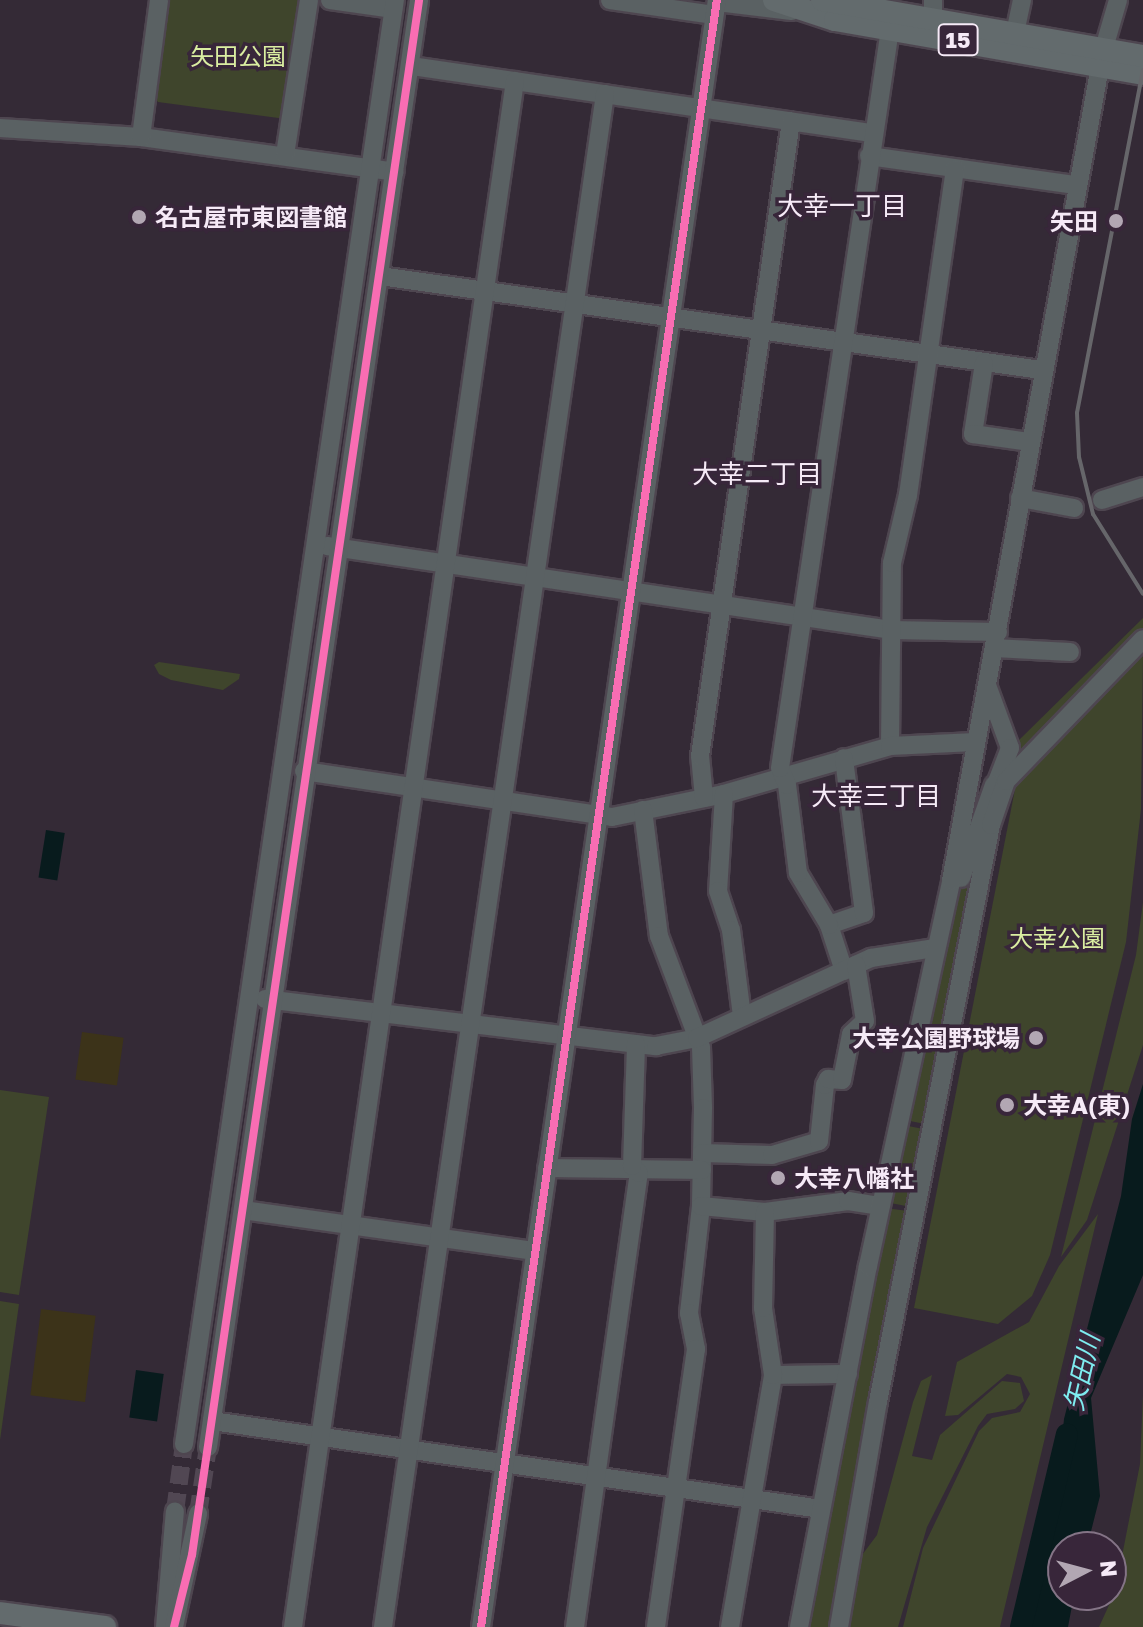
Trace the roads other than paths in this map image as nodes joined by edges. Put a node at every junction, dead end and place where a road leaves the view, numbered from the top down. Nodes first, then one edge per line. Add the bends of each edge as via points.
1 (159, 0) edge
2 (309, 0) edge
3 (330, 0) edge
4 (419, 0) edge
5 (610, 0) edge
6 (774, 0) edge
7 (1022, 0) edge
8 (1118, 0) edge
9 (394, 4) edge
10 (716, 6) edge
11 (814, 6) edge
12 (933, 10) edge
13 (890, 29) junction
14 (1015, 33) junction
15 (1102, 58) junction
16 (1142, 59) edge
17 (411, 66) junction
18 (515, 81) junction
19 (605, 94) junction
20 (701, 108) junction
21 (791, 121) junction
22 (0, 128) edge
23 (873, 133) junction
24 (141, 137) junction
25 (285, 155) junction
26 (869, 156) junction
27 (369, 168) junction
28 (955, 169) junction
29 (395, 172) junction
30 (1076, 185) junction
31 (380, 276) junction
32 (486, 290) junction
33 (576, 303) junction
34 (671, 318) junction
35 (761, 332) junction
36 (842, 343) junction
37 (926, 355) junction
38 (984, 363) junction
39 (1041, 370) junction
40 (1030, 442) junction
41 (1143, 487) edge
42 (1020, 498) junction
43 (1102, 500) dead end
44 (1074, 508) dead end
45 (315, 543) junction
46 (339, 548) junction
47 (446, 565) junction
48 (536, 578) junction
49 (631, 591) junction
50 (722, 605) junction
51 (803, 617) junction
52 (891, 630) junction
53 (1143, 639) edge
54 (996, 640) junction
55 (1070, 652) dead end
56 (987, 685) junction
57 (975, 742) junction
58 (890, 746) junction
59 (844, 758) junction
60 (304, 771) junction
61 (783, 776) junction
62 (1000, 783) junction
63 (414, 790) junction
64 (724, 794) junction
65 (704, 798) junction
66 (503, 803) junction
67 (643, 810) junction
68 (598, 817) junction
69 (829, 925) junction
70 (935, 948) junction
71 (850, 968) junction
72 (249, 997) junction
73 (273, 1000) junction
74 (381, 1013) junction
75 (742, 1016) junction
76 (471, 1025) junction
77 (567, 1036) junction
78 (697, 1038) junction
79 (636, 1044) junction
80 (702, 1162) junction
81 (547, 1168) junction
82 (636, 1171) junction
83 (701, 1206) junction
84 (881, 1206) junction
85 (243, 1210) junction
86 (765, 1212) junction
87 (351, 1225) junction
88 (441, 1239) junction
89 (535, 1251) junction
90 (848, 1374) junction
91 (773, 1375) junction
92 (212, 1421) junction
93 (320, 1439) junction
94 (184, 1444) tunnel mouth
95 (208, 1447) tunnel mouth
96 (409, 1450) junction
97 (505, 1464) junction
98 (595, 1479) junction
99 (675, 1490) junction
100 (751, 1501) junction
101 (821, 1509) junction
102 (175, 1511) tunnel mouth
103 (198, 1514) tunnel mouth
104 (0, 1613) edge
105 (105, 1627) edge
106 (165, 1627) edge
107 (174, 1627) edge
108 (293, 1627) edge
109 (383, 1627) edge
110 (481, 1627) edge
111 (575, 1627) edge
112 (656, 1627) edge
113 (730, 1627) edge
114 (799, 1627) edge
115 (839, 1627) edge

1 - 24 street
2 - 25 street
3 - 9 street
4 - 17 street
5 - 10 street
6 - 11 main road, 15
7 - 14 street
8 - 15 street
9 - 27 street
10 - 11 street
10 - 20 street
11 - 12 main road, 15
11 - 13 main road, 15
12 - 14 main road, 15
13 - 15 main road, 15
13 - 23 street
14 - 15 main road, 15
15 - 16 main road, 15
15 - 30 street
17 - 18 street
17 - 29 street
18 - 19 street
18 - 32 street
19 - 20 street
19 - 33 street
20 - 21 street
20 - 34 street
21 - 23 street
21 - 35 street
22 - 24 street
23 - 26 street
24 - 25 street
25 - 27 street
26 - 28 street
26 - 36 street
27 - 29 street
27 - 45 street
28 - 30 street
28 - 37 street
29 - 31 street
30 - 39 street
31 - 32 street
31 - 46 street
32 - 33 street
32 - 47 street
33 - 34 street
33 - 48 street
34 - 35 street
34 - 49 street
35 - 36 street
35 - 50 street
36 - 37 street
36 - 51 street
37 - 38 street
37 - 52 street via 908,495 892,563
38 - 39 street
38 - 40 street via 973,434
39 - 40 street
40 - 42 street
41 - 43 street
42 - 44 street
42 - 54 street
45 - 46 street
45 - 72 street
46 - 47 street
46 - 60 street
47 - 48 street
47 - 63 street
48 - 49 street
48 - 66 street
49 - 50 street
49 - 68 street
50 - 51 street
50 - 65 street via 700,756
51 - 52 street
51 - 61 street
52 - 54 street
52 - 58 street
53 - 62 street
54 - 55 street
54 - 56 street
56 - 57 street
56 - 62 street via 1010,748
57 - 58 street
57 - 70 street
58 - 59 street
59 - 61 street
59 - 69 street via 864,913
60 - 63 street
60 - 73 street
61 - 64 street
61 - 69 street via 798,873
62 - 70 street
62 - 115 street
63 - 66 street
63 - 74 street
64 - 65 street
64 - 75 street via 718,891 735,951
65 - 67 street
66 - 68 street
66 - 76 street
67 - 68 street
67 - 78 street via 659,936
68 - 77 street
69 - 71 street
70 - 71 street
70 - 84 street
71 - 75 street
71 - 80 street via 865,1021 851,1034 842,1080 828,1079 825,1085 819,1141 772,1155
72 - 73 street
72 - 94 street
73 - 74 street
73 - 85 street
74 - 76 street
74 - 87 street
75 - 78 street
76 - 77 street
76 - 88 street
77 - 79 street
77 - 81 street
78 - 79 street via 671,1045
78 - 80 street
79 - 82 street
80 - 82 street
80 - 83 street
81 - 82 street
81 - 89 street
82 - 98 street
83 - 86 street
83 - 99 street via 689,1313 696,1349
84 - 86 street via 848,1201
84 - 90 street
85 - 87 street
85 - 92 street
86 - 91 street via 763,1308
87 - 88 street
87 - 93 street
88 - 89 street
88 - 96 street
89 - 97 street
90 - 91 street
90 - 101 street
91 - 100 street
92 - 93 street
92 - 95 street
93 - 96 street
93 - 108 street
96 - 97 street
96 - 109 street
97 - 98 street
97 - 110 street
98 - 99 street
98 - 111 street
99 - 100 street
99 - 112 street
100 - 101 street
100 - 113 street
101 - 114 street
102 - 106 street
103 - 107 street
104 - 105 main road

